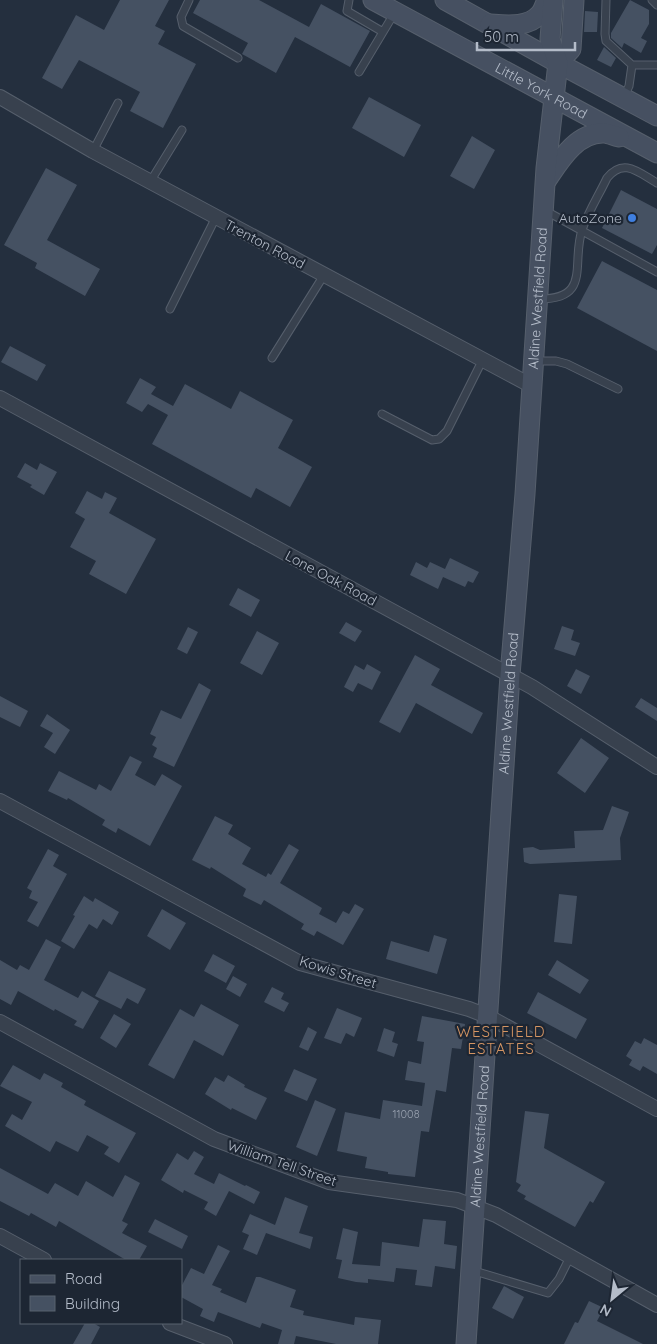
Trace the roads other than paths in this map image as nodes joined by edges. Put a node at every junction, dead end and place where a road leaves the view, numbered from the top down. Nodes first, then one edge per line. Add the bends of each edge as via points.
1 (189, 0) edge
2 (350, 0) edge
3 (373, 0) edge
4 (446, 0) edge
5 (547, 0) edge
6 (553, 0) edge
7 (574, 0) edge
8 (597, 0) edge
9 (606, 0) edge
10 (652, 0) edge
11 (657, 5) edge
12 (395, 12) junction
13 (489, 24) junction
14 (383, 32) junction
15 (238, 58) dead end
16 (558, 63) junction
17 (632, 65) junction
18 (657, 65) edge
19 (359, 72) dead end
20 (0, 97) edge
21 (554, 98) junction
22 (623, 98) junction
23 (118, 104) dead end
24 (656, 113) edge
25 (182, 130) dead end
26 (634, 140) junction
27 (93, 151) junction
28 (657, 152) edge
29 (150, 182) junction
30 (545, 182) junction
31 (657, 183) edge
32 (543, 210) junction
33 (216, 217) junction
34 (582, 231) junction
35 (657, 272) edge
36 (324, 275) junction
37 (538, 299) junction
38 (170, 308) dead end
39 (272, 358) dead end
40 (482, 361) junction
41 (534, 361) junction
42 (532, 386) junction
43 (618, 389) dead end
44 (0, 398) edge
45 (382, 414) dead end
46 (510, 675) junction
47 (657, 768) edge
48 (0, 801) edge
49 (487, 1016) junction
50 (0, 1022) edge
51 (657, 1109) edge
52 (475, 1206) junction
53 (0, 1236) edge
54 (570, 1257) junction
55 (42, 1259) edge
56 (471, 1270) junction
57 (657, 1305) edge
58 (173, 1324) edge
59 (225, 1344) edge
60 (466, 1344) edge

1 - 15 lane via 181,17 183,26
2 - 14 lane via 347,11
3 - 12 main road, Little York Road
4 - 13 main road
5 - 13 main road via 540,14 530,22
6 - 16 main road, Aldine Westfield Road via 550,39
7 - 16 main road, Aldine Westfield Road via 571,48
8 - 9 lane
9 - 17 lane via 606,41
10 - 11 lane
12 - 14 lane
12 - 21 main road, Little York Road
13 - 16 main road
14 - 19 lane
16 - 21 main road, Aldine Westfield Road
16 - 22 main road
17 - 18 lane
17 - 22 lane via 629,86
20 - 27 street, Trenton Road
21 - 26 main road, Little York Road
21 - 30 main road, Aldine Westfield Road
22 - 24 main road
23 - 27 lane
25 - 29 lane
26 - 28 main road, Little York Road
26 - 30 main road via 603,133 585,137 565,153
27 - 29 street, Trenton Road
29 - 33 street, Trenton Road
30 - 32 main road, Aldine Westfield Road
31 - 34 lane via 629,168 618,168 607,178
32 - 34 lane
32 - 37 main road, Aldine Westfield Road
33 - 36 street, Trenton Road
33 - 38 lane
34 - 35 lane
34 - 37 lane via 572,288 560,298
36 - 39 lane
36 - 40 street, Trenton Road
37 - 41 main road, Aldine Westfield Road
40 - 42 street, Trenton Road
40 - 45 lane via 447,431 439,438 432,440
41 - 42 main road, Aldine Westfield Road
41 - 43 lane via 567,364
42 - 46 main road, Aldine Westfield Road
44 - 46 street, Lone Oak Road
46 - 47 street, Lone Oak Road
46 - 49 main road, Aldine Westfield Road
48 - 49 street, Kowis Street via 300,963
49 - 51 street, Kowis Street
49 - 52 main road, Aldine Westfield Road
50 - 52 street, William Tell Street via 214,1139 329,1182 457,1200
52 - 54 street, William Tell Street
52 - 56 main road, Aldine Westfield Road
53 - 55 street
54 - 56 lane via 548,1293
54 - 57 street, William Tell Street
56 - 60 main road, Aldine Westfield Road
58 - 59 street

